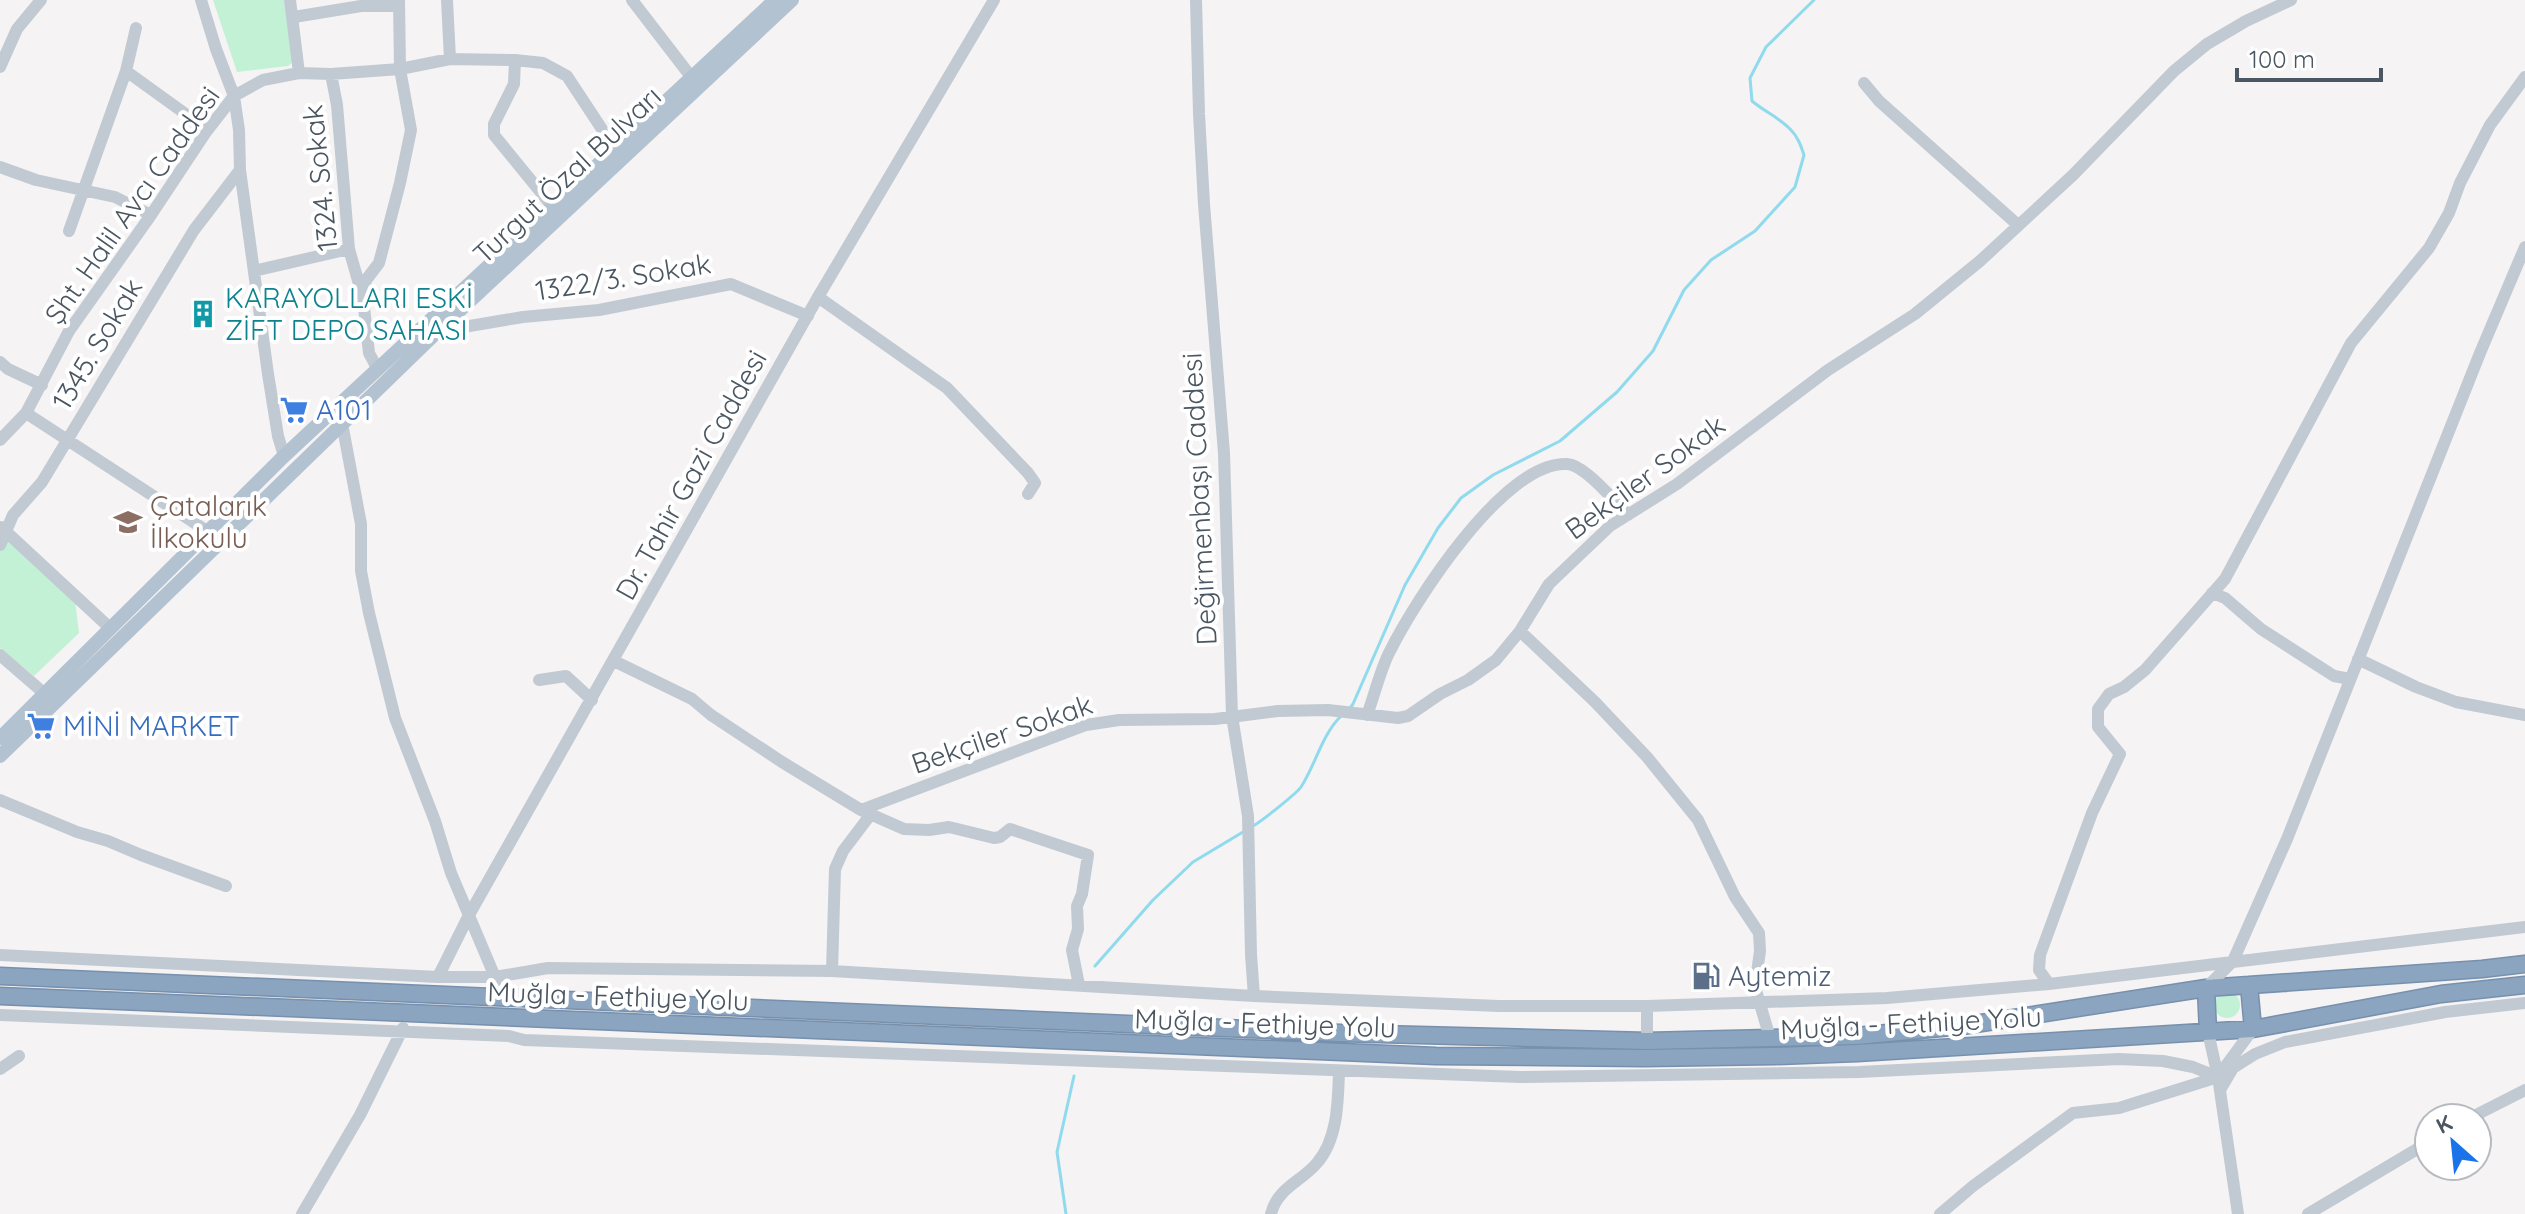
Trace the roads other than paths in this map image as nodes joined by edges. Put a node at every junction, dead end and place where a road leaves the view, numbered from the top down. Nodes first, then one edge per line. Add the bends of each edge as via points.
1 (41, 0) edge
2 (201, 0) edge
3 (290, 0) edge
4 (447, 0) edge
5 (632, 0) edge
6 (775, 0) edge
7 (792, 0) edge
8 (994, 0) edge
9 (1196, 0) edge
10 (2291, 0) edge
11 (399, 3) edge
12 (294, 17) junction
13 (136, 28) dead end
14 (450, 59) junction
15 (515, 60) junction
16 (0, 67) edge
17 (400, 69) junction
18 (126, 71) junction
19 (299, 73) junction
20 (331, 74) junction
21 (2525, 77) edge
22 (692, 78) junction
23 (1864, 83) dead end
24 (234, 96) junction
25 (206, 132) junction
26 (615, 149) junction
27 (0, 167) edge
28 (240, 170) junction
29 (84, 191) junction
30 (552, 206) junction
31 (151, 215) junction
32 (2018, 225) junction
33 (69, 231) dead end
34 (2525, 247) edge
35 (349, 249) junction
36 (254, 271) junction
37 (818, 297) junction
38 (363, 298) junction
39 (808, 316) junction
40 (441, 328) junction
41 (0, 362) edge
42 (378, 370) junction
43 (42, 385) junction
44 (26, 413) junction
45 (342, 423) junction
46 (0, 440) edge
47 (68, 442) junction
48 (284, 456) junction
49 (1028, 494) dead end
50 (1628, 515) junction
51 (3, 529) edge
52 (207, 531) junction
53 (0, 545) edge
54 (2212, 593) junction
55 (110, 628) junction
56 (1520, 631) junction
57 (0, 655) edge
58 (2358, 659) junction
59 (614, 661) junction
60 (2350, 679) junction
61 (539, 680) dead end
62 (45, 694) junction
63 (592, 700) junction
64 (1361, 714) junction
65 (2525, 715) edge
66 (1232, 716) junction
67 (0, 738) edge
68 (0, 756) edge
69 (0, 800) edge
70 (866, 812) junction
71 (226, 886) dead end
72 (469, 915) junction
73 (2525, 927) edge
74 (0, 955) edge
75 (2233, 961) junction
76 (2525, 964) edge
77 (832, 971) junction
78 (0, 976) edge
79 (438, 977) junction
80 (495, 977) junction
81 (2049, 984) junction
82 (1079, 985) junction
83 (2249, 985) junction
84 (2525, 985) edge
85 (2206, 988) junction
86 (0, 996) edge
87 (1254, 996) junction
88 (495, 997) junction
89 (1759, 1003) junction
90 (2525, 1003) edge
91 (1647, 1006) junction
92 (407, 1013) junction
93 (0, 1015) edge
94 (2253, 1029) junction
95 (401, 1032) junction
96 (2208, 1032) junction
97 (1770, 1038) junction
98 (1647, 1041) junction
99 (1139, 1043) junction
100 (19, 1056) dead end
101 (1436, 1056) junction
102 (1533, 1058) junction
103 (1139, 1063) junction
104 (0, 1069) edge
105 (1339, 1071) junction
106 (1444, 1075) junction
107 (1525, 1077) junction
108 (2219, 1084) junction
109 (2525, 1090) edge
110 (2493, 1106) edge
111 (2413, 1152) edge
112 (302, 1214) edge
113 (1271, 1214) edge
114 (1940, 1214) edge
115 (2238, 1214) edge
116 (2308, 1214) edge

1 - 16 street via 17,29
2 - 24 street
3 - 12 street
4 - 14 street
5 - 22 street
6 - 22 main road
7 - 40 main road, Turgut Özal Bulvarı
8 - 37 street, Dr. Tahir Gazi Caddesi
9 - 66 street, Değirmenbaşı Caddesi via 1201,159 1223,440
10 - 32 street, Bekçiler Sokak via 2233,28 2174,71
11 - 12 street
11 - 17 street
12 - 19 street
13 - 18 street
14 - 15 street, Şht. Halil Avcı Caddesi
14 - 17 street, Şht. Halil Avcı Caddesi
15 - 26 street, Şht. Halil Avcı Caddesi via 543,63 567,76
15 - 30 street via 514,84 494,124 494,135
17 - 20 street, Şht. Halil Avcı Caddesi
17 - 38 street via 411,130 379,263 366,280
18 - 25 street
18 - 29 street
19 - 20 street, Şht. Halil Avcı Caddesi
19 - 24 street, Şht. Halil Avcı Caddesi via 263,80
20 - 35 street, 1324. Sokak
21 - 54 street via 2490,125 2429,248 2351,343 2225,579
22 - 26 main road
23 - 32 street
24 - 25 street, Şht. Halil Avcı Caddesi
24 - 28 street
25 - 31 street, Şht. Halil Avcı Caddesi
26 - 30 main road
27 - 29 street
28 - 36 street
28 - 47 street, 1345. Sokak via 188,239
29 - 31 street via 115,197
29 - 33 street
30 - 42 main road
31 - 43 street, Şht. Halil Avcı Caddesi via 69,331
32 - 50 street, Bekçiler Sokak via 1915,314 1828,370
34 - 58 street
35 - 36 street
35 - 38 street, 1324. Sokak
36 - 48 street
37 - 39 street, Dr. Tahir Gazi Caddesi
37 - 49 street via 947,388 1028,473 1035,483
38 - 42 street, 1324. Sokak via 369,353
39 - 40 street, 1322/3. Sokak via 731,284 599,310
39 - 59 street, Dr. Tahir Gazi Caddesi
40 - 45 main road, Turgut Özal Bulvarı
41 - 43 street
42 - 48 main road
43 - 44 street, Şht. Halil Avcı Caddesi
44 - 46 street, Şht. Halil Avcı Caddesi
44 - 47 street
45 - 68 main road, Turgut Özal Bulvarı
45 - 72 street via 361,524 361,571 395,718
47 - 51 street, 1345. Sokak
47 - 52 street
48 - 52 main road
50 - 56 street, Bekçiler Sokak via 1549,584
50 - 64 street via 1569,464 1552,467 1509,490 1433,579
51 - 53 street, 1345. Sokak
51 - 55 street
52 - 55 main road
54 - 60 street via 2334,676
54 - 81 street via 2145,670 2109,694 2098,709 2098,727 2120,754 2092,813 2040,955 2039,970
55 - 62 main road
56 - 64 street, Bekçiler Sokak via 1496,660 1408,716
56 - 89 street via 1647,757 1698,820 1735,897 1759,933
57 - 62 street
58 - 60 street
58 - 65 street via 2456,702
59 - 63 street, Dr. Tahir Gazi Caddesi
59 - 70 street via 692,699
60 - 75 street
61 - 63 street via 566,676
62 - 67 main road
63 - 72 street, Dr. Tahir Gazi Caddesi
64 - 66 street, Bekçiler Sokak via 1328,710
66 - 70 street, Bekçiler Sokak via 1086,725
66 - 87 street, Değirmenbaşı Caddesi via 1248,816
69 - 71 street
70 - 77 street via 835,869
70 - 82 street via 904,829 949,827 994,838 1010,829 1088,855 1072,950
72 - 79 street, Dr. Tahir Gazi Caddesi
72 - 80 street
73 - 75 street
74 - 79 street
75 - 81 street
75 - 83 street
75 - 85 street
76 - 83 highway, Muğla - Fethiye Yolu
77 - 80 street via 548,968
77 - 82 street
78 - 88 highway, Muğla - Fethiye Yolu
79 - 80 street
80 - 88 street
81 - 89 street
82 - 87 street
83 - 85 highway, Muğla - Fethiye Yolu
83 - 94 highway
84 - 94 highway, Muğla - Fethiye Yolu via 2441,994
85 - 96 highway
85 - 97 highway, Muğla - Fethiye Yolu via 1962,1026
86 - 92 highway, Muğla - Fethiye Yolu
87 - 91 street
88 - 98 highway, Muğla - Fethiye Yolu
89 - 91 street
89 - 97 street
90 - 108 street via 2285,1042 2233,1068
91 - 98 street
92 - 95 street
92 - 99 highway, Muğla - Fethiye Yolu
93 - 95 street
94 - 96 highway, Muğla - Fethiye Yolu
94 - 108 street
95 - 103 street
95 - 112 street
96 - 102 highway, Muğla - Fethiye Yolu via 1843,1054
96 - 108 street
97 - 98 highway, Muğla - Fethiye Yolu
99 - 101 highway, Muğla - Fethiye Yolu
99 - 103 street
100 - 104 street
101 - 102 highway, Muğla - Fethiye Yolu
101 - 106 street
102 - 107 street
103 - 105 street
105 - 106 street
105 - 113 street via 1333,1134 1324,1155 1284,1190
106 - 107 street
107 - 108 street via 1831,1073 2119,1059 2193,1067
108 - 114 street via 2119,1108 2073,1113
108 - 115 street
109 - 110 street
111 - 116 street

